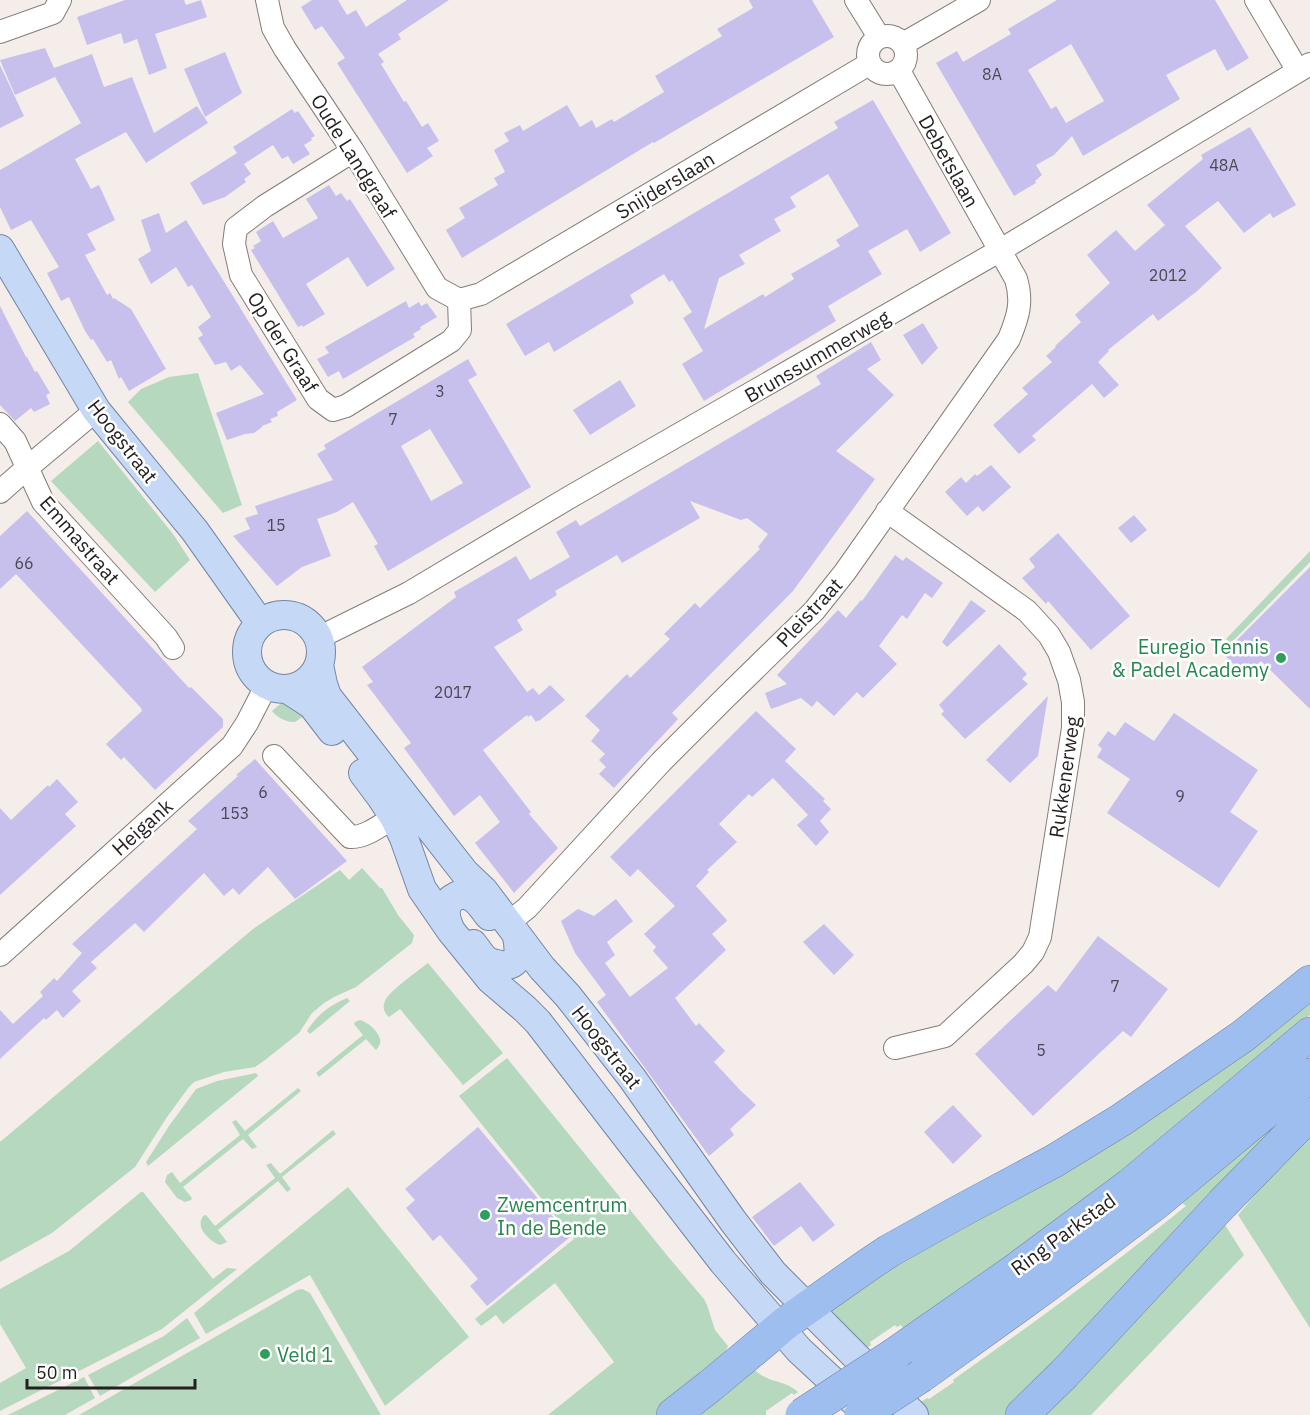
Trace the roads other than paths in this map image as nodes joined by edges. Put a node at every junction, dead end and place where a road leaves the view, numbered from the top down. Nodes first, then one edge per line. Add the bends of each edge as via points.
1 (60, 0) edge
2 (267, 0) edge
3 (856, 0) edge
4 (979, 0) edge
5 (1256, 0) edge
6 (0, 32) edge
7 (879, 37) junction
8 (903, 44) junction
9 (870, 64) junction
10 (1304, 68) edge
11 (899, 71) junction
12 (353, 151) junction
13 (0, 249) edge
14 (999, 251) junction
15 (459, 300) junction
16 (96, 410) junction
17 (0, 424) edge
18 (26, 467) junction
19 (0, 492) edge
20 (888, 512) junction
21 (260, 623) junction
22 (173, 648) dead end
23 (319, 652) junction
24 (278, 688) junction
25 (274, 756) dead end
26 (394, 817) junction
27 (512, 930) junction
28 (453, 934) junction
29 (0, 955) edge
30 (1310, 982) edge
31 (1310, 1034) edge
32 (895, 1048) dead end
33 (1310, 1075) edge
34 (1310, 1114) edge
35 (807, 1308) junction
36 (780, 1327) junction
37 (673, 1415) edge
38 (802, 1415) edge
39 (861, 1415) edge
40 (868, 1415) edge
41 (914, 1415) edge
42 (1022, 1415) edge

1 - 6 street via 53,13
2 - 12 street, Oude Landgraaf via 273,28
3 - 7 street
4 - 8 street
5 - 10 street
7 - 8 street via 888,35
7 - 9 street via 868,49
8 - 11 street via 906,58
9 - 11 street via 883,74
9 - 15 street, Snijderslaan via 481,294
10 - 14 street, Brunssummerweg
11 - 14 street, Debetslaan
12 - 15 street, Oude Landgraaf via 437,288
12 - 15 street, Op der Graaf via 236,228 234,244 241,275 318,399 333,410 346,406 451,341 459,330
13 - 16 main road, Hoogstraat
14 - 20 street, Pleistraat via 1019,288 1013,329
14 - 23 street, Brunssummerweg via 570,497
16 - 18 street
16 - 21 main road, Hoogstraat via 195,531
17 - 18 street, Emmastraat via 15,441
18 - 19 street
18 - 22 street, Emmastraat via 43,502
20 - 27 street, Pleistraat via 814,611 661,762 527,908
20 - 32 street, Rukkenerweg via 1027,611 1059,652 1073,702 1073,728 1059,821 1040,937 1034,952 945,1036
21 - 23 main road via 278,615 298,617 314,629
21 - 24 main road via 249,636 247,660 254,675
23 - 24 main road via 315,673 304,684
23 - 27 main road, Hoogstraat via 327,696
24 - 26 main road, Hoogstraat via 312,705
24 - 29 street, Heigank via 232,746
25 - 26 street via 350,837
26 - 28 main road, Hoogstraat via 422,889
27 - 28 main road via 519,947 517,959 503,965 486,960 470,941
27 - 28 main road via 493,919 470,896 458,895 446,907
27 - 35 main road, Hoogstraat via 632,1078 773,1273
28 - 36 main road, Hoogstraat via 489,979 538,1022 723,1262
30 - 35 highway via 1243,1036 1121,1120 889,1251
31 - 38 highway, Ring Parkstad, bridge via 1130,1185 896,1354
33 - 39 highway, Ring Parkstad, bridge via 1156,1203 921,1376
34 - 42 highway
35 - 36 highway
35 - 41 main road, Hoogstraat
36 - 37 highway
36 - 40 main road, Hoogstraat

